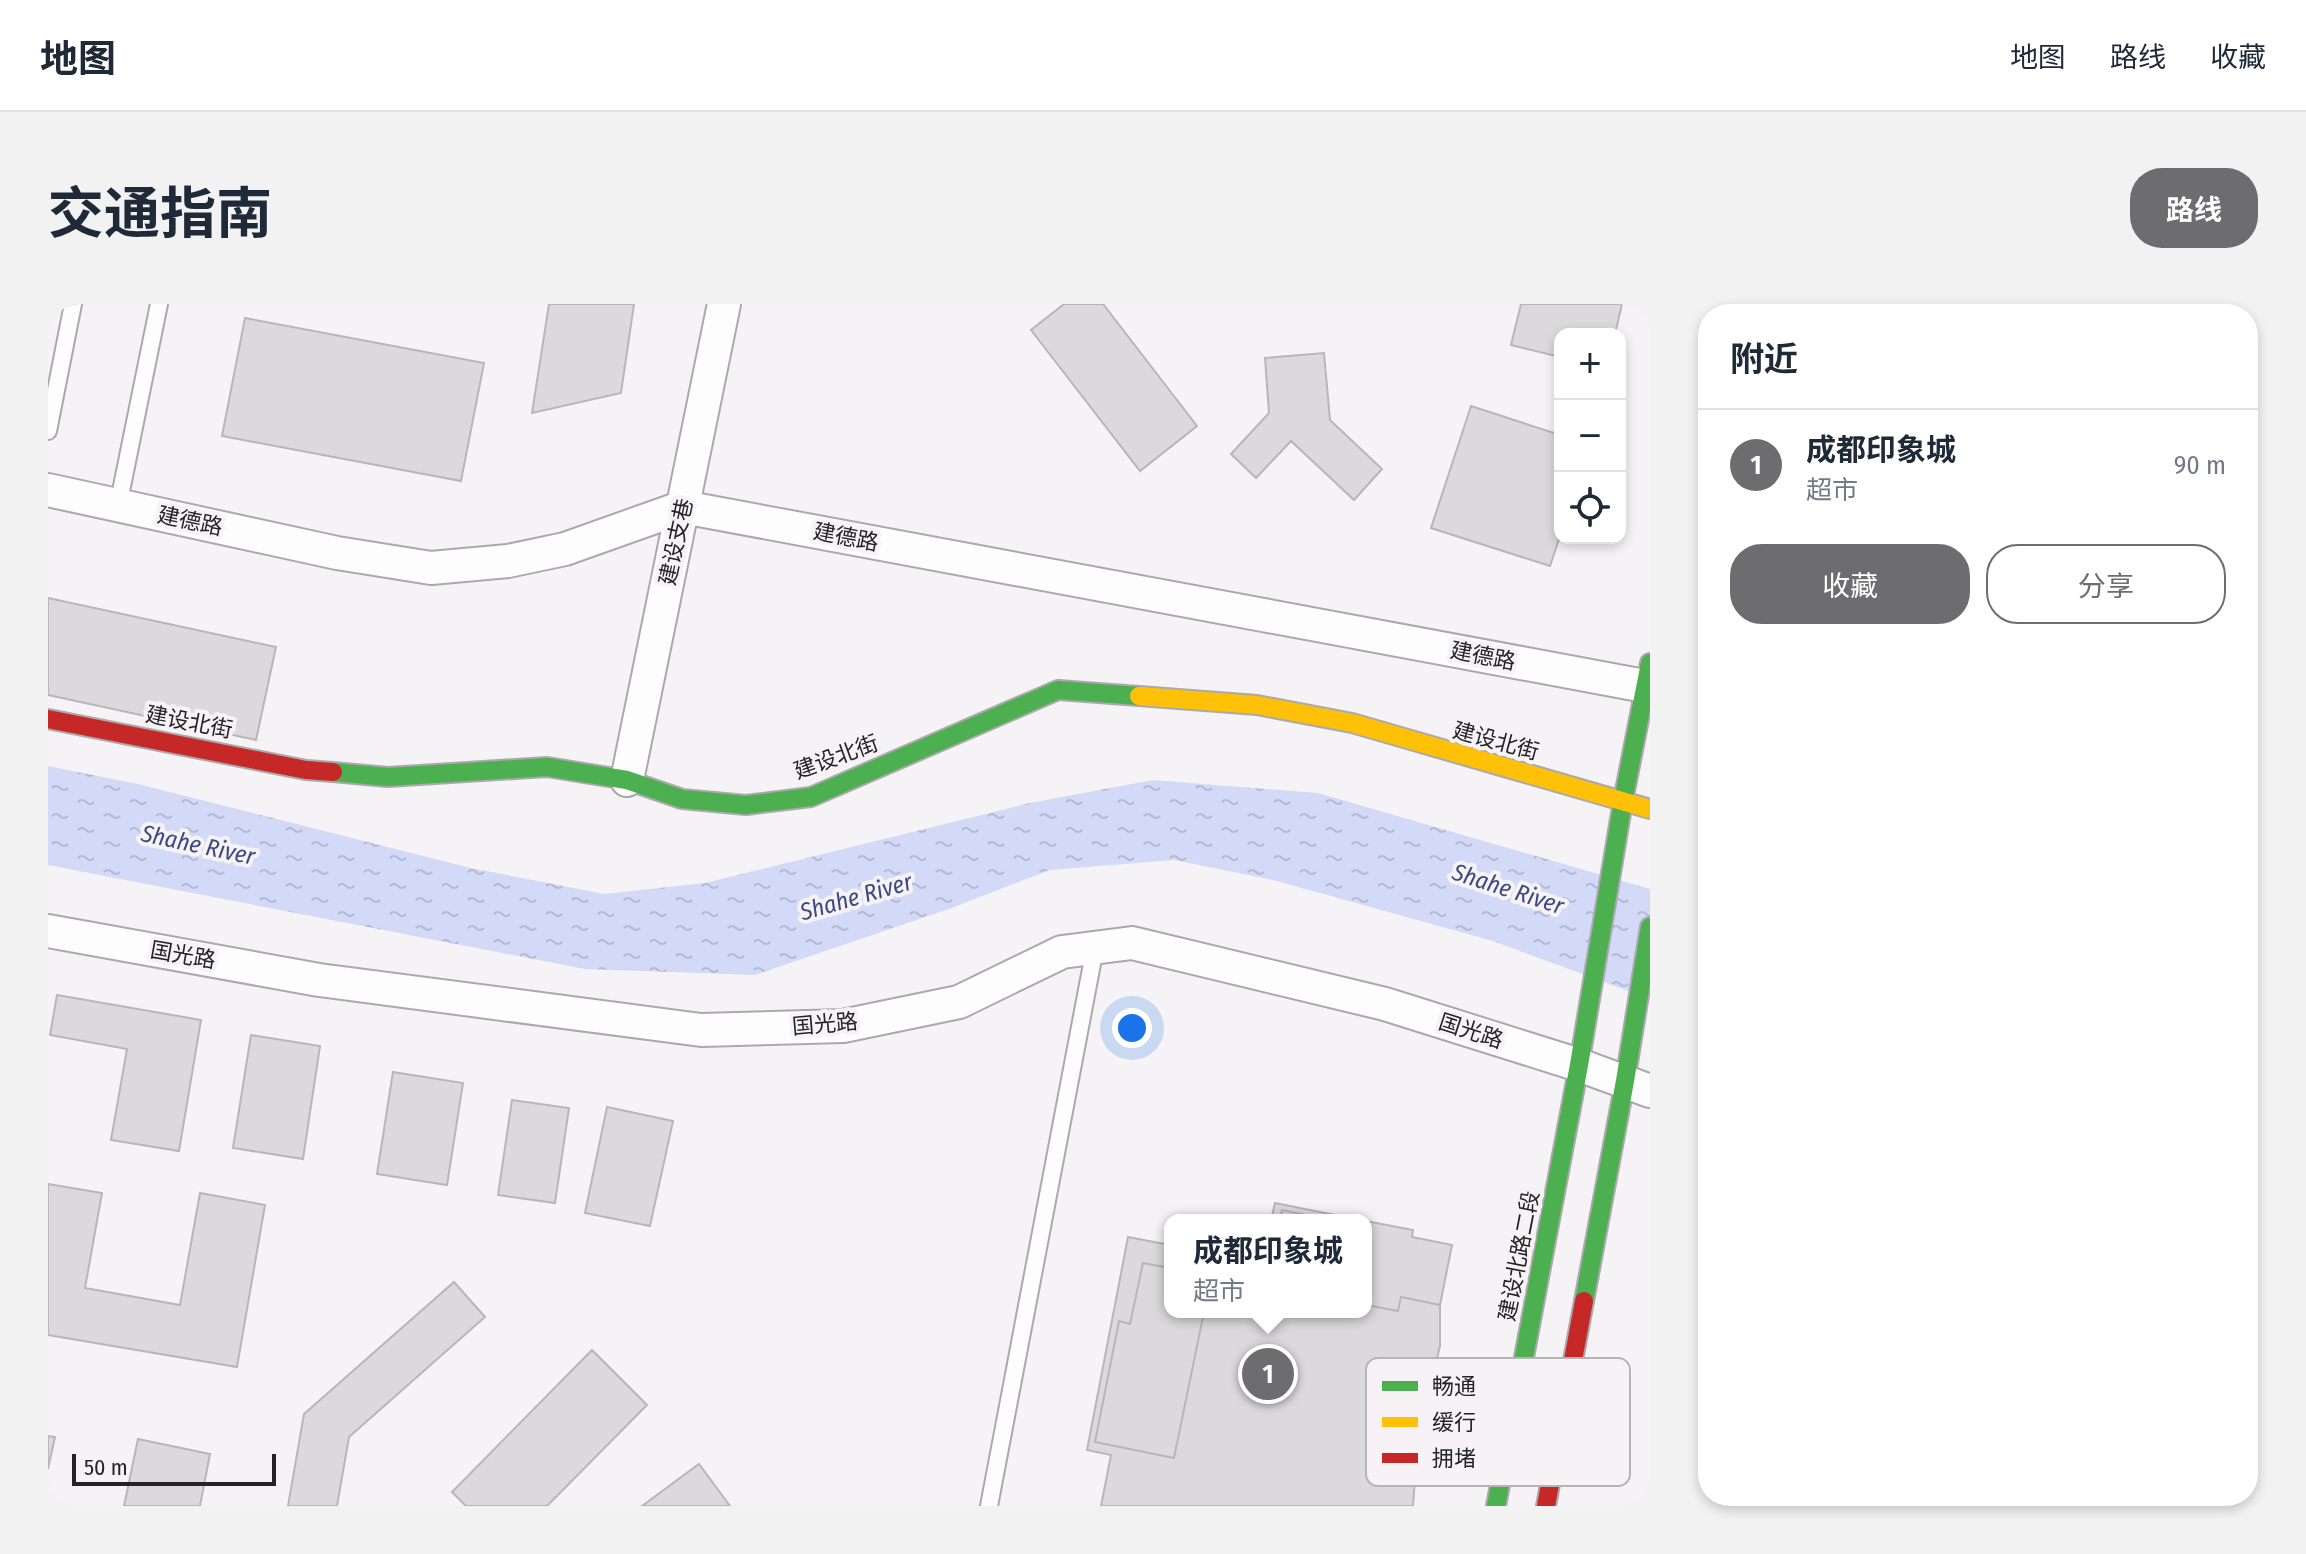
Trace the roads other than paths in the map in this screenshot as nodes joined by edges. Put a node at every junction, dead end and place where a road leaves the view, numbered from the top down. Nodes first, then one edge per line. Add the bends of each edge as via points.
1 (73, 304) edge
2 (159, 304) edge
3 (724, 304) edge
4 (48, 431) edge
5 (48, 490) edge
6 (118, 506) junction
7 (683, 507) junction
8 (1648, 679) edge
9 (48, 719) edge
10 (627, 780) junction
11 (1623, 801) junction
12 (1650, 809) edge
13 (1650, 927) edge
14 (48, 931) edge
15 (1095, 948) junction
16 (1579, 1065) junction
17 (1638, 1086) edge
18 (1524, 1358) edge
19 (1578, 1358) edge
20 (1500, 1486) edge
21 (1550, 1486) edge
22 (989, 1506) edge
23 (1496, 1506) edge
24 (1546, 1506) edge

1 - 4 lane
2 - 6 lane
3 - 7 street, 建设支巷
5 - 6 street, 建德路
6 - 7 street, 建德路 via 431,568 565,549
7 - 8 street, 建德路
7 - 10 street, 建设支巷
8 - 11 street, 建设北路二段
9 - 10 street, 建设北街 via 306,770 388,777 547,767
10 - 11 street, 建设北街 via 682,799 746,805 811,797 1058,690 1257,705 1352,723
11 - 12 street, 建设北街
11 - 16 street, 建设北路二段
13 - 17 street via 1634,1027
14 - 15 street, 国光路 via 319,980 701,1030 843,1026 945,1005 1062,952
15 - 16 street, 国光路 via 1132,943 1385,1004
15 - 22 lane
16 - 17 street, 国光路
16 - 18 street, 建设北路二段
17 - 19 street
20 - 23 street, 建设北路二段
21 - 24 street

